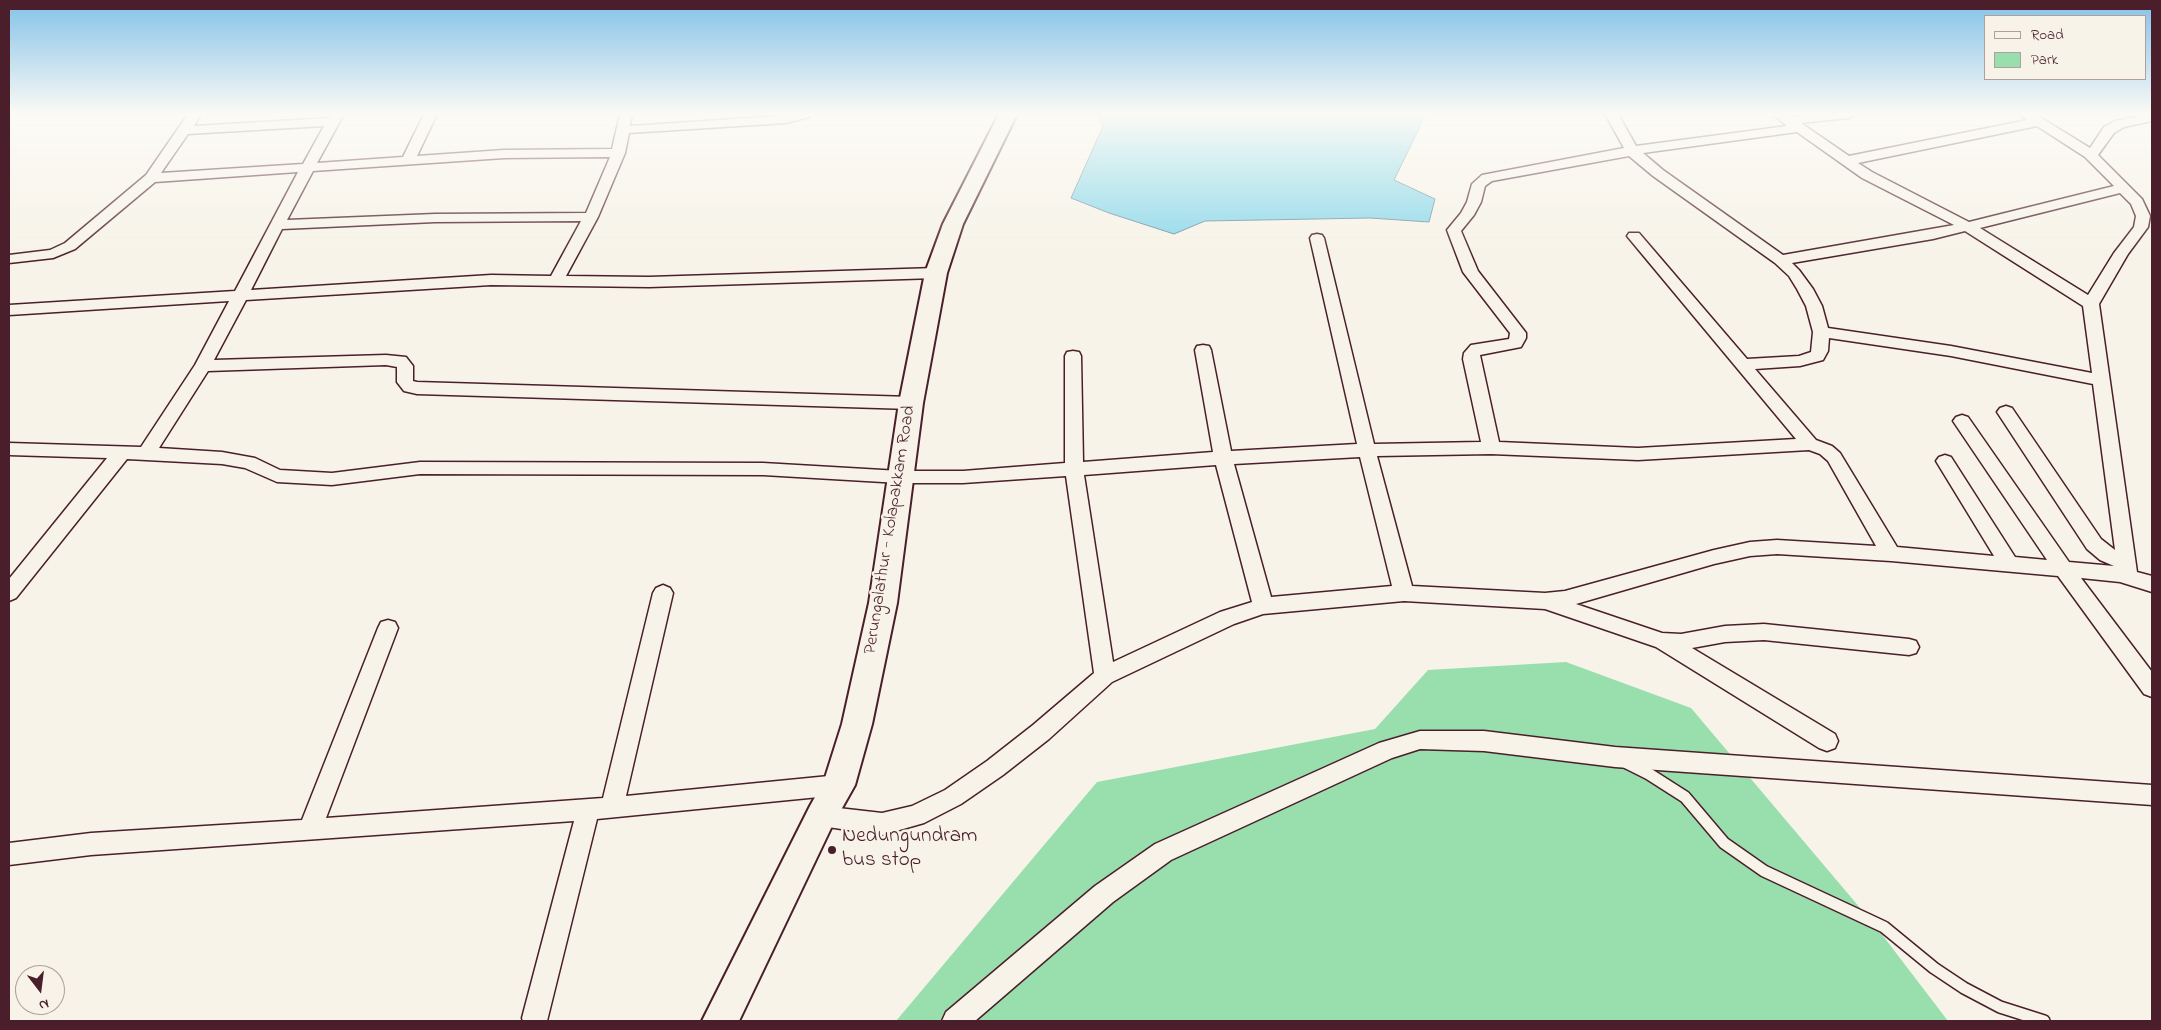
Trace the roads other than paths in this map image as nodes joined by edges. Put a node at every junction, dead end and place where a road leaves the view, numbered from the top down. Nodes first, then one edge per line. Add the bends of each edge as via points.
1 (162, 162) edge
2 (311, 162) edge
3 (406, 162) edge
4 (614, 162) edge
5 (984, 162) edge
6 (1573, 162) edge
7 (1645, 162) edge
8 (1848, 162) edge
9 (2098, 162) edge
10 (308, 167) junction
11 (151, 178) junction
12 (2124, 188) junction
13 (590, 216) junction
14 (278, 225) junction
15 (1968, 227) junction
16 (1634, 236) dead end
17 (1317, 238) dead end
18 (9, 258) edge
19 (1780, 260) junction
20 (936, 273) junction
21 (556, 280) junction
22 (240, 296) junction
23 (2090, 304) junction
24 (9, 310) edge
25 (1821, 332) junction
26 (1203, 350) dead end
27 (1073, 356) dead end
28 (1744, 364) junction
29 (203, 366) junction
30 (2102, 380) junction
31 (911, 403) junction
32 (2006, 412) dead end
33 (1962, 421) dead end
34 (1810, 444) junction
35 (1491, 448) junction
36 (9, 449) edge
37 (1368, 450) junction
38 (122, 452) junction
39 (146, 453) junction
40 (1222, 458) junction
41 (1946, 461) dead end
42 (1074, 469) junction
43 (900, 477) junction
44 (1891, 554) junction
45 (2010, 564) junction
46 (2063, 568) junction
47 (2126, 569) junction
48 (2152, 584) edge
49 (1404, 592) junction
50 (9, 593) edge
51 (664, 593) dead end
52 (1545, 600) junction
53 (1262, 606) junction
54 (388, 628) dead end
55 (1662, 640) junction
56 (1909, 647) dead end
57 (1105, 676) junction
58 (2152, 688) edge
59 (1827, 741) dead end
60 (1615, 757) junction
61 (839, 785) junction
62 (2152, 795) edge
63 (612, 808) junction
64 (588, 810) junction
65 (821, 816) junction
66 (310, 830) junction
67 (9, 854) edge
68 (535, 1018) dead end
69 (720, 1021) edge
70 (955, 1021) edge
71 (2044, 1021) edge

1 - 11 street
2 - 10 street
3 - 10 street
4 - 13 street
5 - 20 main road, Perungalathur - Kolapakkam Road via 953,224
6 - 35 street via 1487,178 1479,184 1470,208 1454,230 1458,247 1471,272 1518,333 1515,342 1477,348 1472,353
7 - 19 street
8 - 15 street
9 - 12 street
10 - 11 street
10 - 14 street
11 - 18 street via 70,246 53,254
12 - 15 street
12 - 23 street via 2137,202 2143,216 2140,227
13 - 14 street
13 - 21 street
14 - 22 street
15 - 19 street
15 - 23 street
16 - 28 street
17 - 37 street
19 - 25 street via 1805,289 1814,306
20 - 21 street via 649,282
20 - 31 main road, Perungalathur - Kolapakkam Road
21 - 22 street via 491,280
22 - 24 street
22 - 29 street
23 - 30 street
25 - 28 street via 1820,351 1811,358
25 - 30 street via 1951,350
26 - 40 street
27 - 42 street
28 - 34 street
29 - 31 street via 386,360 400,361 405,366 405,382 417,388
29 - 39 street
30 - 47 street
31 - 43 main road, Perungalathur - Kolapakkam Road
32 - 47 street via 2091,540
33 - 46 street
34 - 35 street via 1638,454
34 - 44 street via 1834,457
35 - 37 street
36 - 38 street
37 - 40 street
37 - 49 street
38 - 39 street
38 - 50 street
39 - 43 street via 249,462 277,476 299,479 332,480 420,468 762,469
40 - 42 street
40 - 53 street
41 - 45 street
42 - 43 street via 962,477
42 - 57 street
43 - 61 main road, Perungalathur - Kolapakkam Road via 883,602 857,724
44 - 45 street
44 - 52 street via 1777,547 1750,549 1590,594
45 - 46 street
46 - 47 street
46 - 58 street
47 - 48 street
49 - 52 street
49 - 53 street
51 - 63 street
52 - 55 street
53 - 57 street via 1228,618
54 - 66 street
55 - 56 street via 1681,642 1725,634 1764,632
55 - 59 street
57 - 65 street via 995,768 953,797 916,816 882,824
60 - 62 street
60 - 70 street via 1484,741 1420,740 1387,750 1163,852 1104,894
60 - 71 lane via 1685,797 1724,843 1764,871 1884,927 1964,988 2000,1007
61 - 63 street
61 - 65 main road, Perungalathur - Kolapakkam Road
63 - 64 street
64 - 66 street
64 - 68 street
65 - 69 main road, Perungalathur - Kolapakkam Road
66 - 67 street via 91,844

